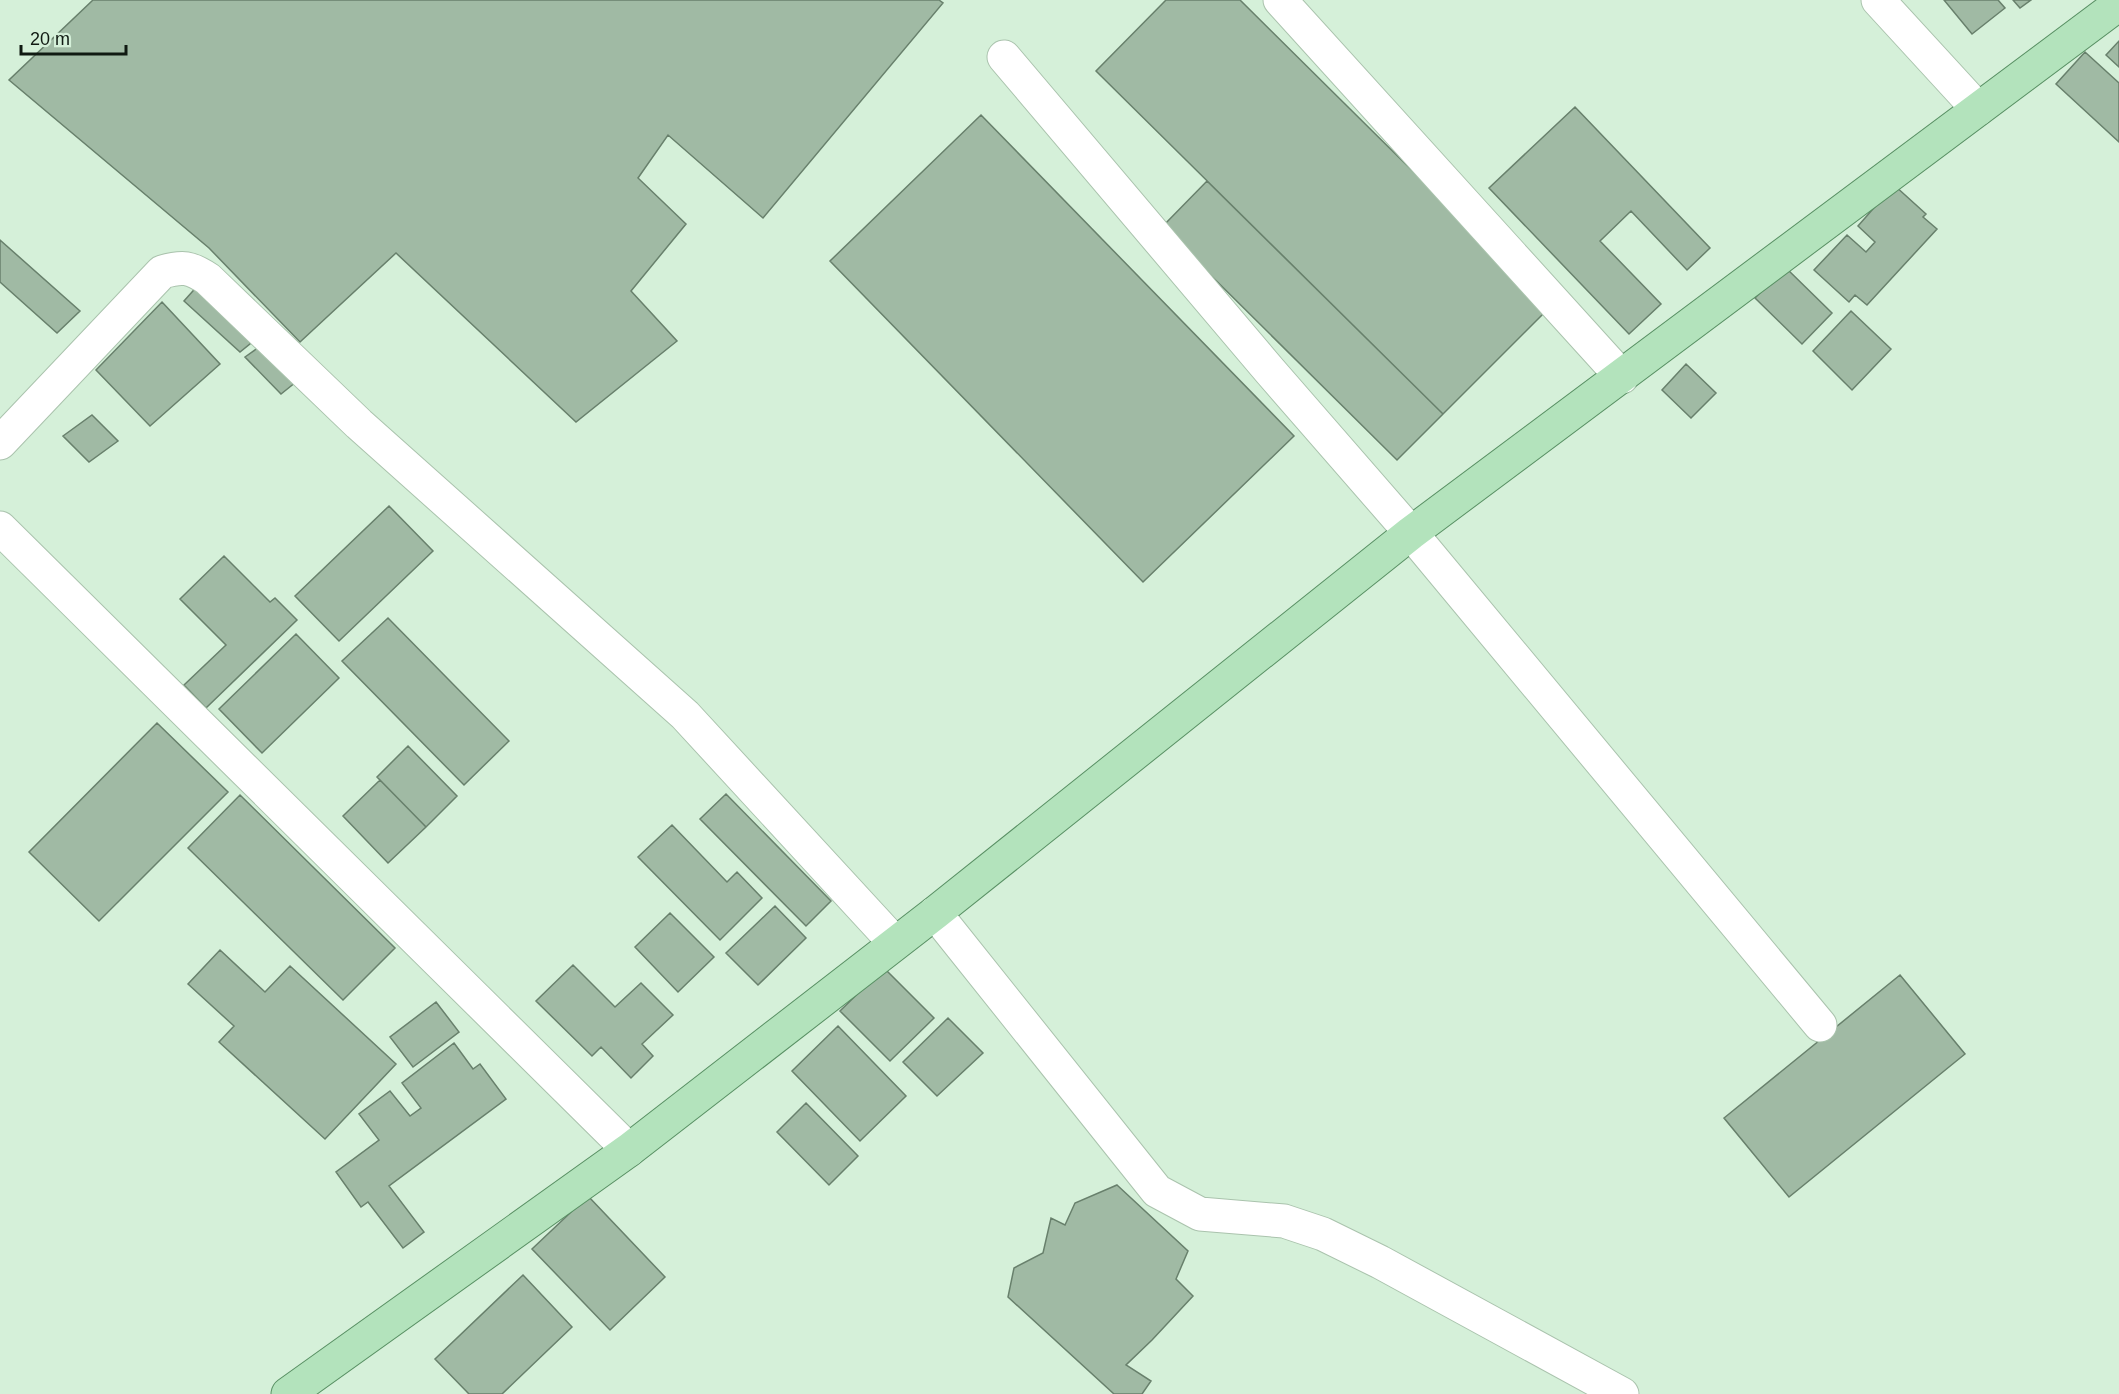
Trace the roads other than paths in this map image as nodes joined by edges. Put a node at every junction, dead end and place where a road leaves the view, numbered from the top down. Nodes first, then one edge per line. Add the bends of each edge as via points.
1 (1280, 0) edge
2 (1878, 0) edge
3 (2119, 4) edge
4 (1004, 57) dead end
5 (1978, 109) junction
6 (1622, 376) junction
7 (0, 443) edge
8 (0, 528) edge
9 (1412, 533) junction
10 (934, 914) junction
11 (895, 943) junction
12 (1820, 1025) dead end
13 (629, 1150) junction
14 (288, 1394) edge
15 (1622, 1394) edge

1 - 6 street
2 - 5 street
3 - 5 main road
4 - 9 street
5 - 6 main road
6 - 9 main road
7 - 11 street via 162,272 180,267 197,271 359,424 685,715
8 - 13 street
9 - 10 main road
9 - 12 street
10 - 11 main road
10 - 15 street via 1157,1191 1200,1214 1284,1221 1323,1234
11 - 13 main road
13 - 14 main road

